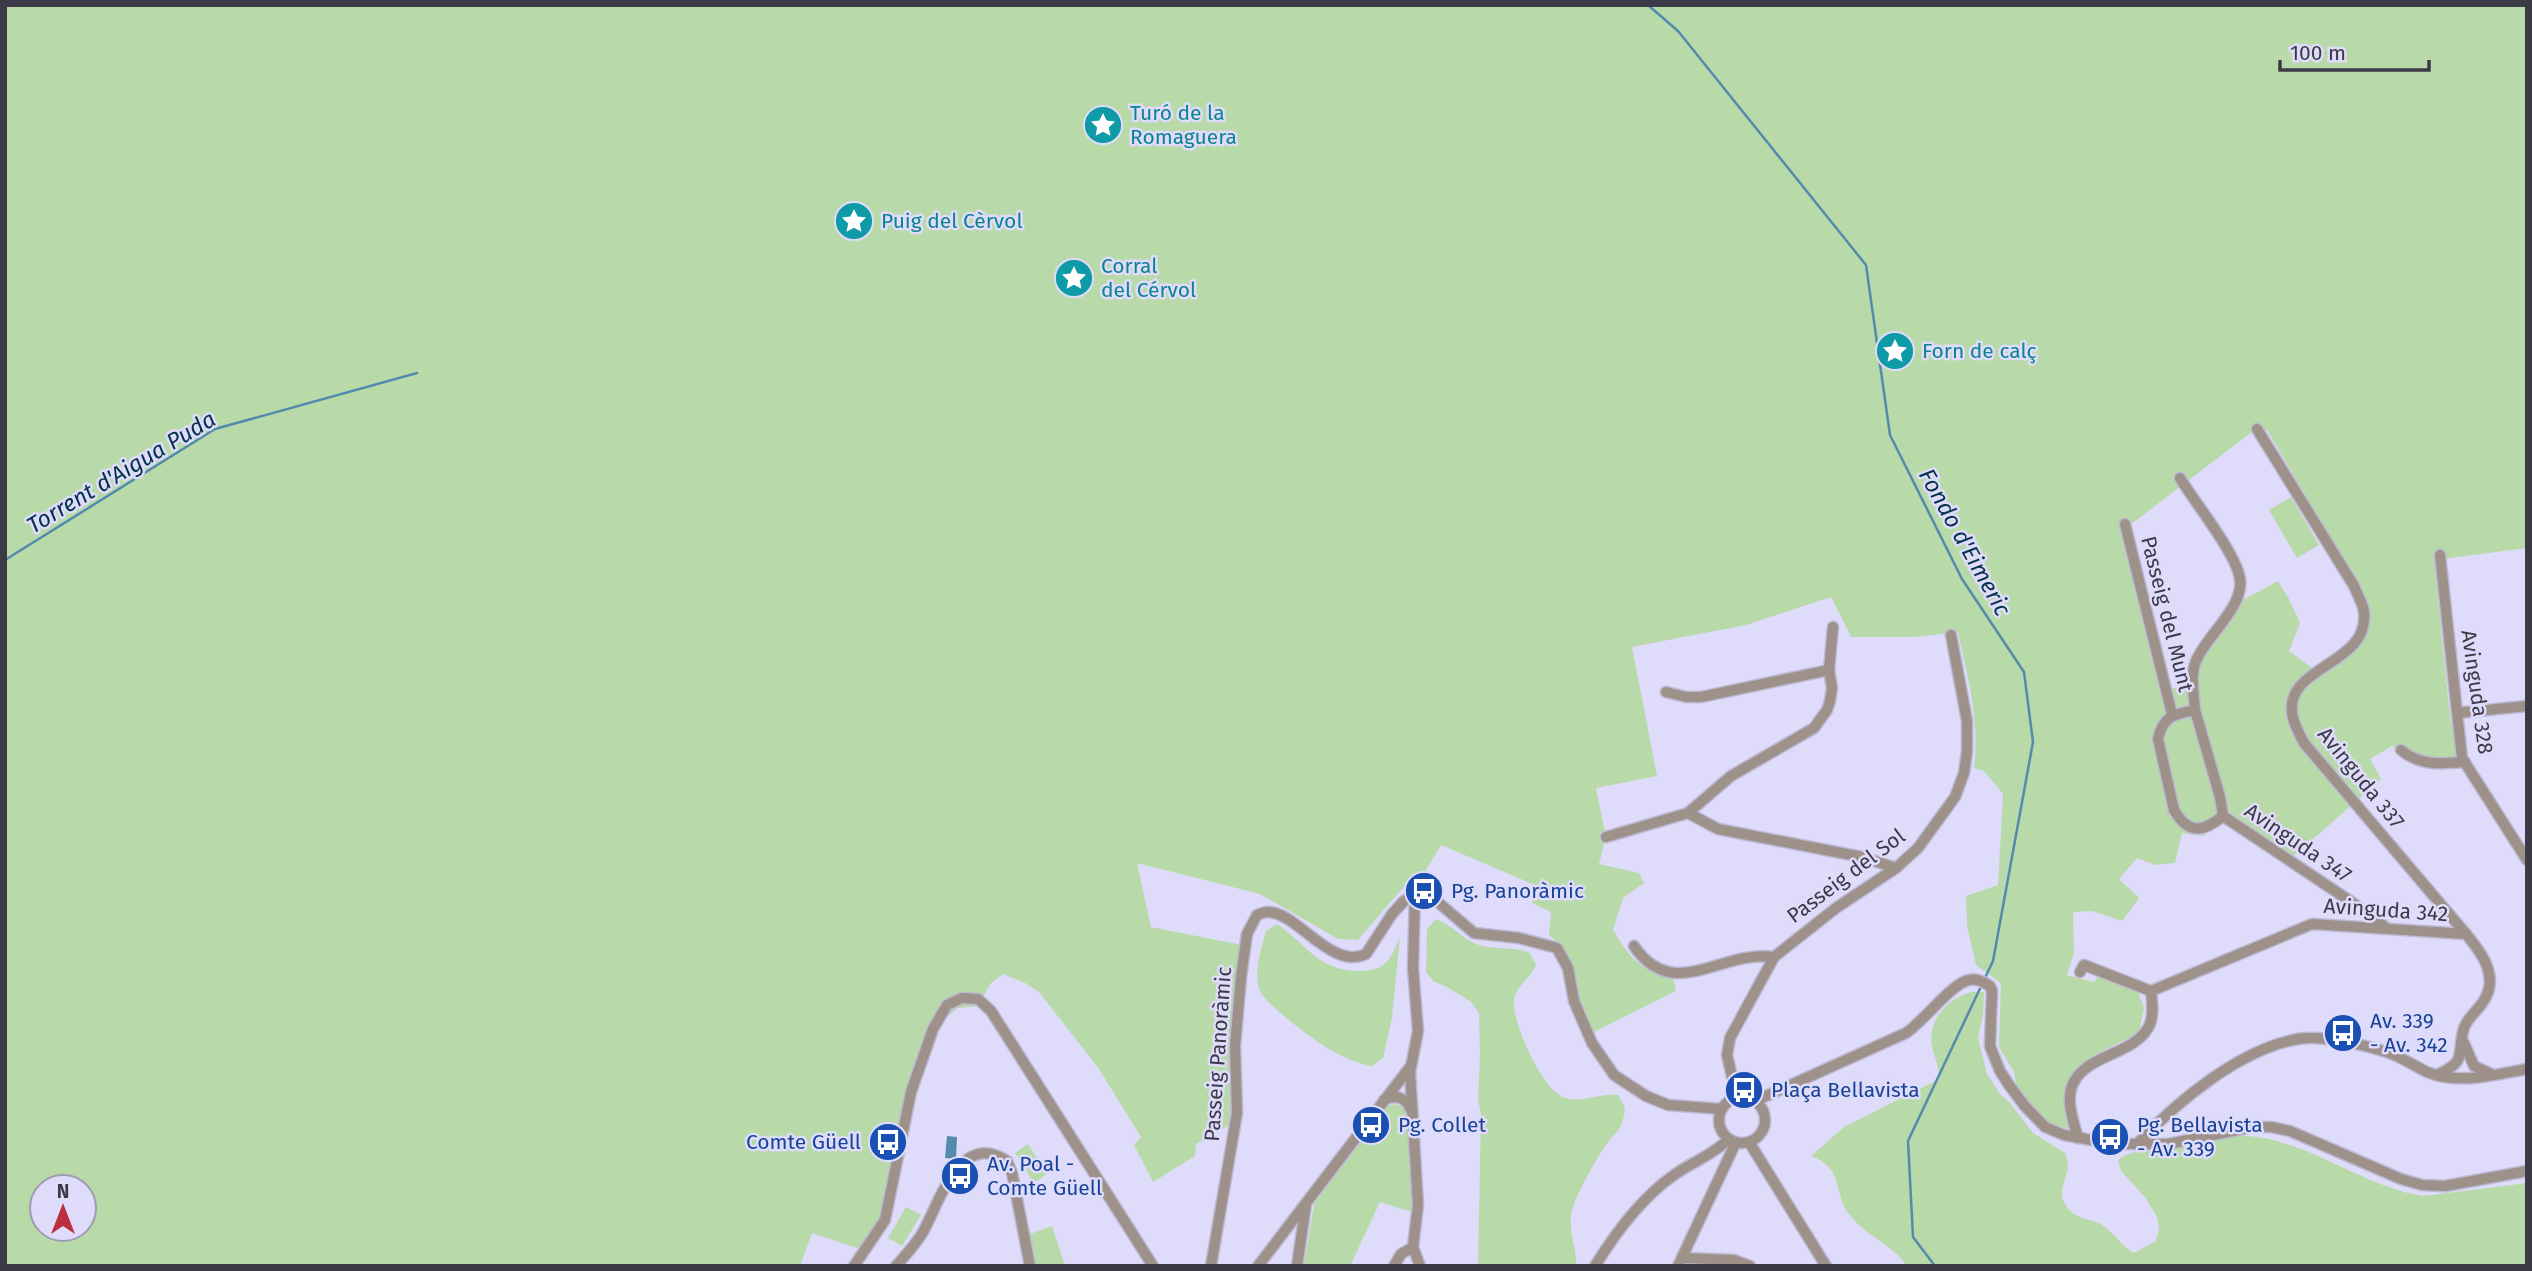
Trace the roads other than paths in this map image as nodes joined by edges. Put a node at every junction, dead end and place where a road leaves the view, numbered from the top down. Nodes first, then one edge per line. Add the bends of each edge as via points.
1 (2257, 429) dead end
2 (2180, 478) dead end
3 (2125, 524) dead end
4 (2440, 555) dead end
5 (1833, 627) dead end
6 (1951, 635) dead end
7 (1829, 670) junction
8 (1666, 692) dead end
9 (2527, 706) edge
10 (2195, 710) junction
11 (2457, 713) junction
12 (2172, 714) junction
13 (2401, 750) dead end
14 (2465, 762) junction
15 (1688, 813) junction
16 (2223, 817) junction
17 (1606, 838) dead end
18 (2527, 860) edge
19 (1896, 868) junction
20 (1415, 894) junction
21 (2386, 928) junction
22 (2466, 934) junction
23 (1634, 946) dead end
24 (1774, 957) junction
25 (2080, 972) dead end
26 (2151, 991) junction
27 (2463, 1042) junction
28 (1410, 1067) junction
29 (2527, 1069) edge
30 (2437, 1075) junction
31 (2493, 1075) junction
32 (1737, 1098) junction
33 (1384, 1100) junction
34 (1755, 1101) junction
35 (1722, 1109) junction
36 (1412, 1112) junction
37 (2078, 1138) junction
38 (1732, 1140) junction
39 (1749, 1142) junction
40 (2139, 1142) junction
41 (2527, 1171) edge
42 (1307, 1202) junction
43 (1289, 1225) junction
44 (1302, 1228) junction
45 (1413, 1247) junction
46 (1418, 1262) edge
47 (1681, 1262) edge
48 (896, 1264) edge
49 (1394, 1265) edge
50 (854, 1266) edge
51 (1030, 1266) edge
52 (1153, 1266) edge
53 (1211, 1266) edge
54 (1258, 1266) edge
55 (1297, 1266) edge
56 (1595, 1266) edge
57 (1750, 1266) edge
58 (1826, 1266) edge

1 - 22 street, Avinguda 337 via 2354,586 2364,611 2358,636 2348,650 2295,691 2293,718 2304,743
2 - 10 street via 2231,556 2240,579 2235,603 2197,658
3 - 12 street, Passeig del Munt
4 - 11 street, Avinguda 328
5 - 7 street
6 - 19 street, Passeig del Sol via 1967,721 1964,773 1955,797 1926,838
7 - 8 street via 1701,697
7 - 15 street via 1830,701 1814,728 1731,776
9 - 11 street
10 - 12 street
10 - 16 street
11 - 14 street, Avinguda 328
12 - 16 street via 2158,739 2174,810 2187,826 2199,830
13 - 14 street via 2433,764
14 - 18 street, Avinguda 328
15 - 17 street
15 - 19 street via 1718,829 1862,856
16 - 21 street, Avinguda 347
19 - 24 street, Passeig del Sol
20 - 28 street via 1413,968 1418,1031
20 - 35 street via 1433,898 1474,933 1557,948 1592,1043 1614,1075 1668,1105
20 - 53 street, Passeig Panoràmic via 1392,914 1366,954 1359,957 1332,951 1268,912 1252,921 1235,1046 1237,1113
21 - 22 street, Avinguda 342
21 - 26 street, Avinguda 342 via 2312,924
22 - 27 street, Avinguda 342 via 2484,957 2490,978 2485,1000 2465,1026
23 - 24 street via 1665,973 1695,972 1745,956
24 - 32 street, Passeig del Sol via 1727,1047
25 - 26 street via 2084,965
26 - 37 street via 2152,1017 2146,1031 2086,1068 2070,1090
27 - 30 street, Avinguda 342 via 2455,1064
27 - 31 street via 2474,1066
28 - 33 street
28 - 36 street
29 - 31 street
30 - 31 street via 2460,1079
30 - 40 street via 2385,1051 2319,1038 2298,1039 2240,1059 2161,1119
32 - 34 street
32 - 35 street
33 - 36 street via 1402,1098
33 - 42 street
34 - 37 street via 1906,1032 1969,980 1982,982 1992,991 1990,1046 2000,1071 2045,1127
34 - 39 street via 1765,1123
35 - 38 street via 1722,1130
36 - 45 street via 1418,1205
37 - 40 street via 2113,1144
38 - 39 street
38 - 47 street
38 - 56 street via 1674,1175 1648,1198
39 - 58 street
40 - 41 street via 2168,1144 2271,1127 2422,1185
42 - 43 street
42 - 44 street
43 - 44 street
43 - 54 street
44 - 55 street
45 - 46 street
45 - 49 street
46 - 49 street
47 - 57 street via 1734,1260
48 - 51 street via 922,1234 944,1187 968,1157 990,1152 1007,1161 1012,1173
50 - 52 street via 885,1220 911,1092 933,1029 947,1005 962,998 978,999 991,1011

